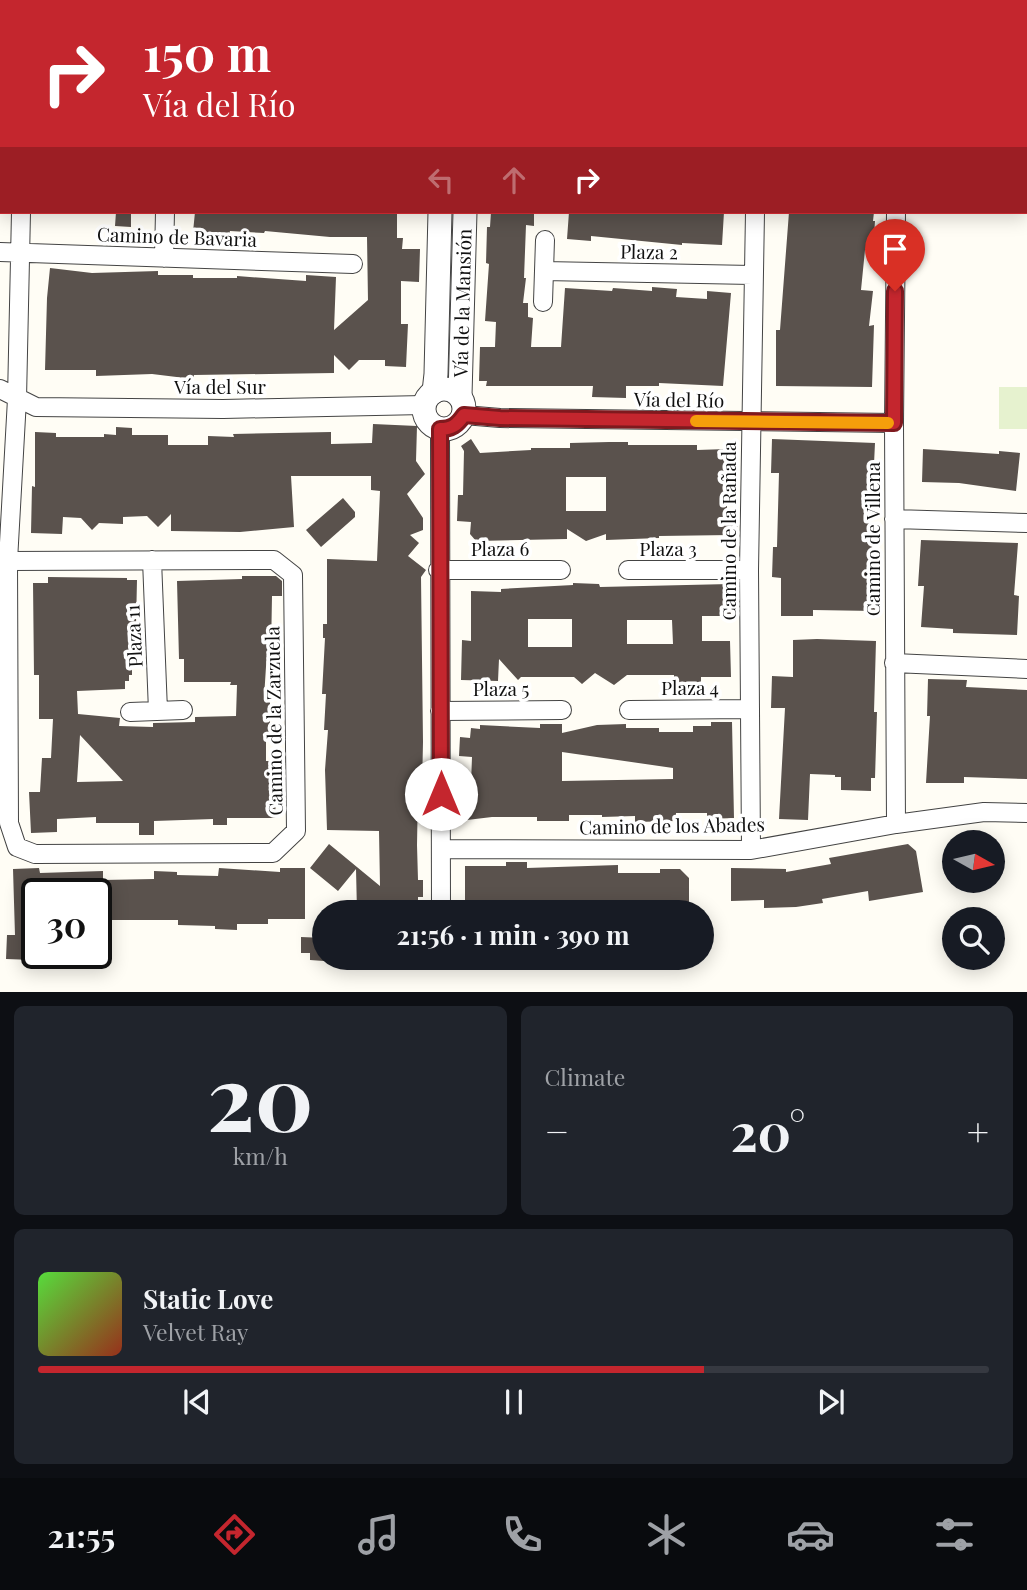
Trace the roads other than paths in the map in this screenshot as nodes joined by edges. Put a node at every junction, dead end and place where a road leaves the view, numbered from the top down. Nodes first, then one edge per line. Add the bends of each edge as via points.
1 (21, 214) edge
2 (165, 214) edge
3 (440, 214) edge
4 (465, 214) edge
5 (755, 214) edge
6 (896, 214) edge
7 (545, 240) dead end
8 (0, 252) edge
9 (20, 252) junction
10 (164, 258) junction
11 (354, 264) dead end
12 (544, 271) junction
13 (752, 275) junction
14 (543, 302) dead end
15 (0, 389) edge
16 (429, 398) junction
17 (17, 399) junction
18 (462, 406) junction
19 (750, 422) junction
20 (894, 423) junction
21 (440, 429) junction
22 (894, 519) junction
23 (1027, 523) edge
24 (152, 560) junction
25 (8, 561) junction
26 (438, 570) junction
27 (561, 570) dead end
28 (628, 570) dead end
29 (750, 570) junction
30 (894, 663) junction
31 (1027, 669) edge
32 (750, 709) junction
33 (183, 710) dead end
34 (562, 710) dead end
35 (629, 710) dead end
36 (158, 711) junction
37 (440, 711) junction
38 (130, 712) dead end
39 (1027, 813) edge
40 (895, 824) junction
41 (441, 849) junction
42 (751, 850) junction
43 (441, 900) edge

1 - 9 street, Camino de la Zarzuela
2 - 10 street
3 - 16 street, Vía de la Mansión via 436,374
4 - 18 street, Vía de la Mansión
5 - 13 street, Camino de la Rañada
6 - 20 street, Camino de Villena
7 - 12 street
8 - 9 street, Camino de Bavaria
9 - 10 street, Camino de Bavaria
9 - 17 street, Camino de la Zarzuela
10 - 11 street, Camino de Bavaria
12 - 13 street, Plaza 2
12 - 14 street
13 - 19 street, Camino de la Rañada
15 - 17 street, Vía del Sur
16 - 17 street, Vía del Sur via 223,409 36,407
16 - 18 street via 443,389 453,390
16 - 21 street via 427,420
17 - 25 street, Camino de la Zarzuela
18 - 19 street, Vía del Río via 500,418
18 - 21 street via 458,424
19 - 20 street, Vía del Río
19 - 29 street, Camino de la Rañada
20 - 22 street, Camino de Villena
21 - 26 street
22 - 23 street
22 - 30 street, Camino de Villena
24 - 25 street, Camino de la Zarzuela
24 - 25 street, Camino de la Zarzuela via 274,560 293,575 296,831 273,853 35,854 17,847 9,822
24 - 36 street, Plaza 11
26 - 27 street, Plaza 6
26 - 37 street
28 - 29 street, Plaza 3
29 - 32 street, Camino de la Rañada
30 - 31 street
30 - 40 street, Camino de Villena
32 - 35 street, Plaza 4
32 - 42 street, Camino de la Rañada
33 - 36 street
34 - 37 street, Plaza 5
36 - 38 street
37 - 41 street
39 - 40 street, Camino de los Abades via 984,812
40 - 42 street, Camino de los Abades
41 - 42 street, Camino de los Abades
41 - 43 street

